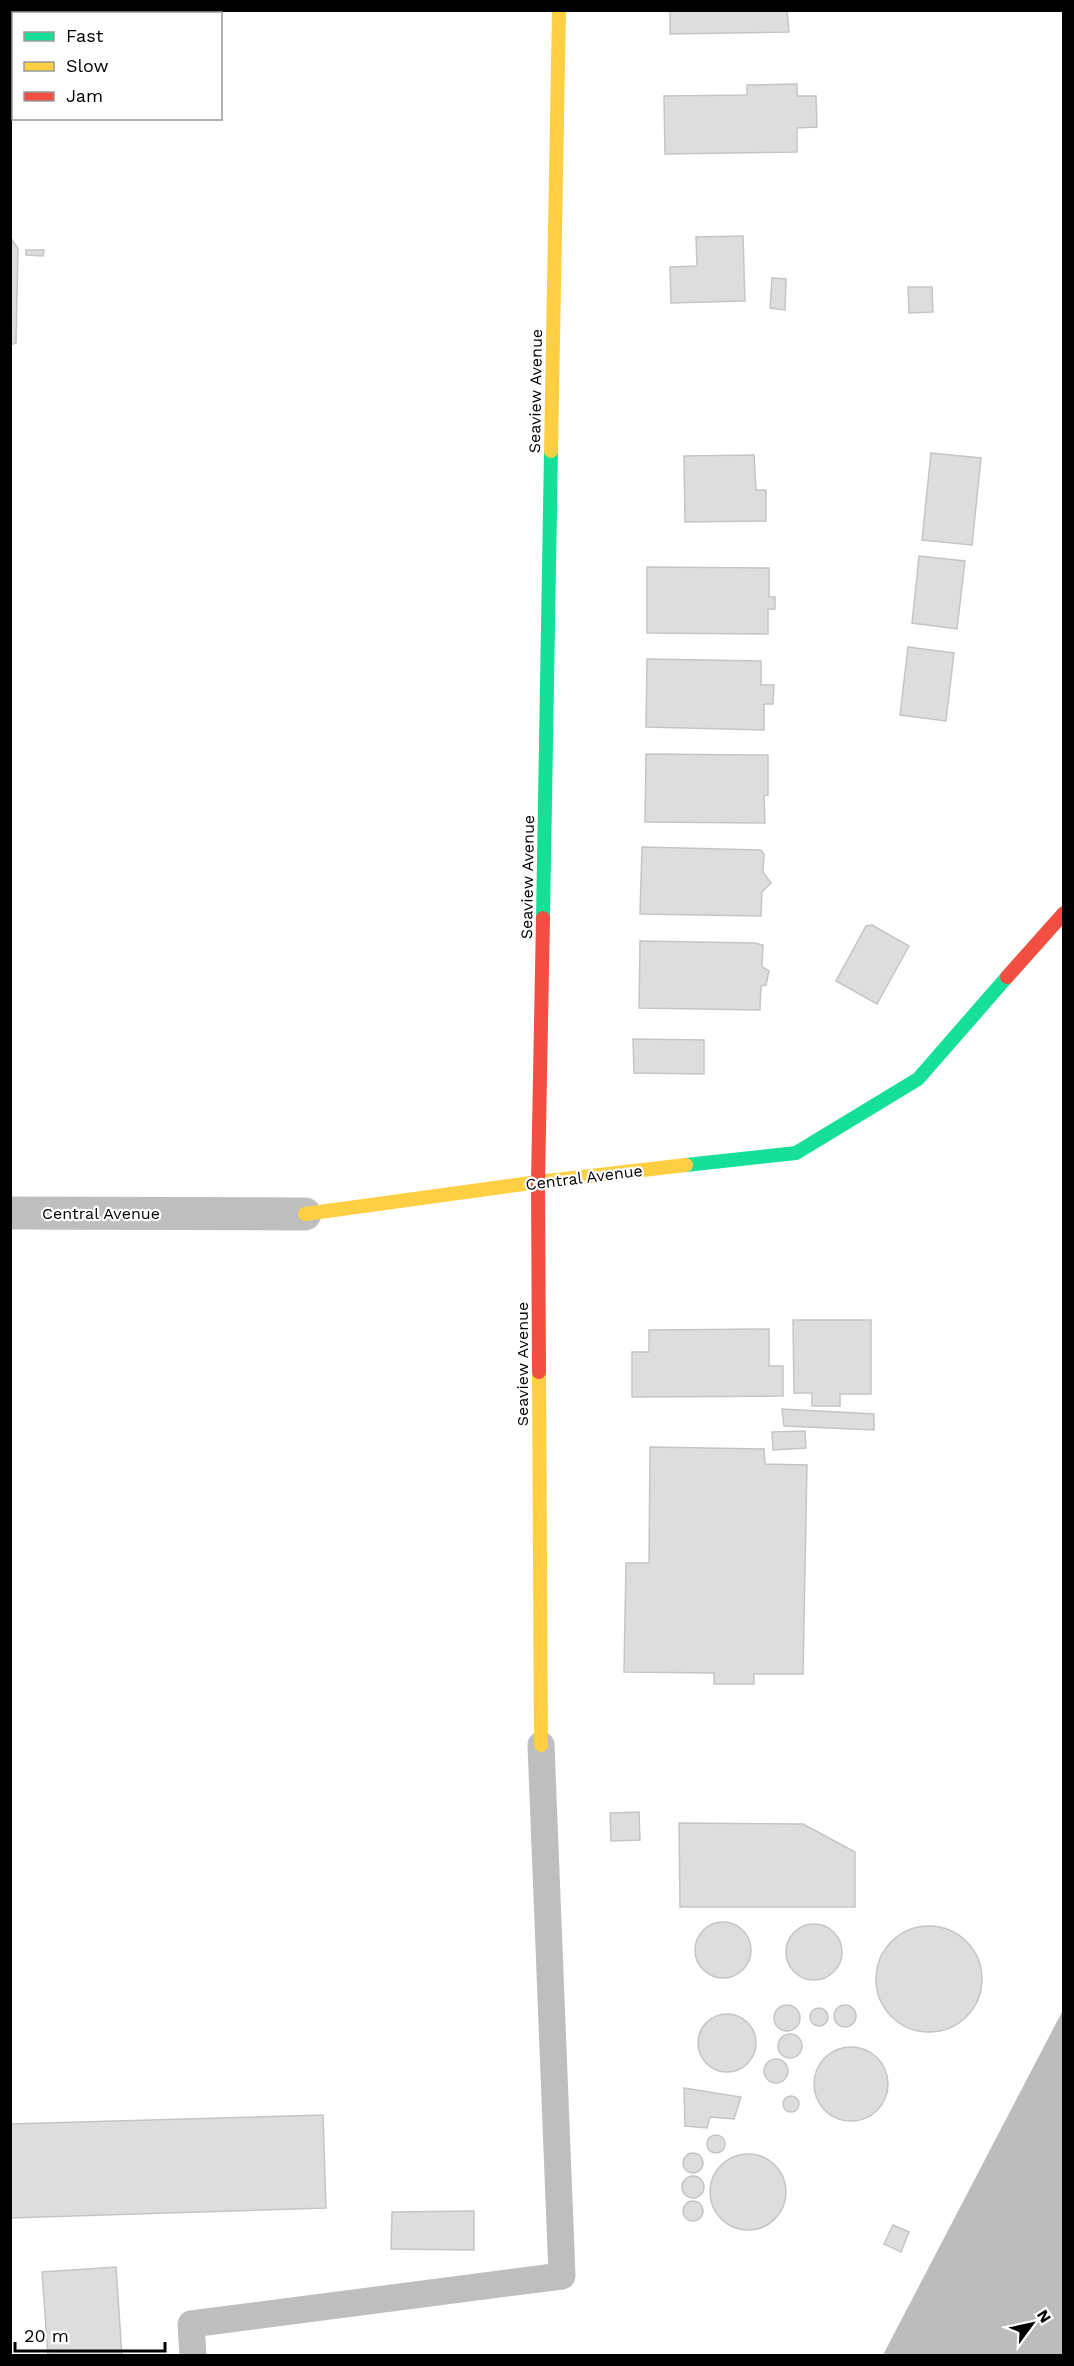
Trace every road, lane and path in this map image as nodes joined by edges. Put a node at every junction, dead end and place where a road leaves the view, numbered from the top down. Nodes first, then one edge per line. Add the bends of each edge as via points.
1 (559, 10) edge
2 (1064, 913) edge
3 (538, 1182) junction
4 (10, 1213) edge
5 (305, 1214) joint
6 (541, 1745) joint
7 (193, 2355) edge

1 - 3 street, Seaview Avenue
2 - 3 street, Central Avenue via 918,1079 796,1153
3 - 5 street, Central Avenue
3 - 6 street, Seaview Avenue
4 - 5 street, Central Avenue
6 - 7 lane via 562,2276 191,2324

